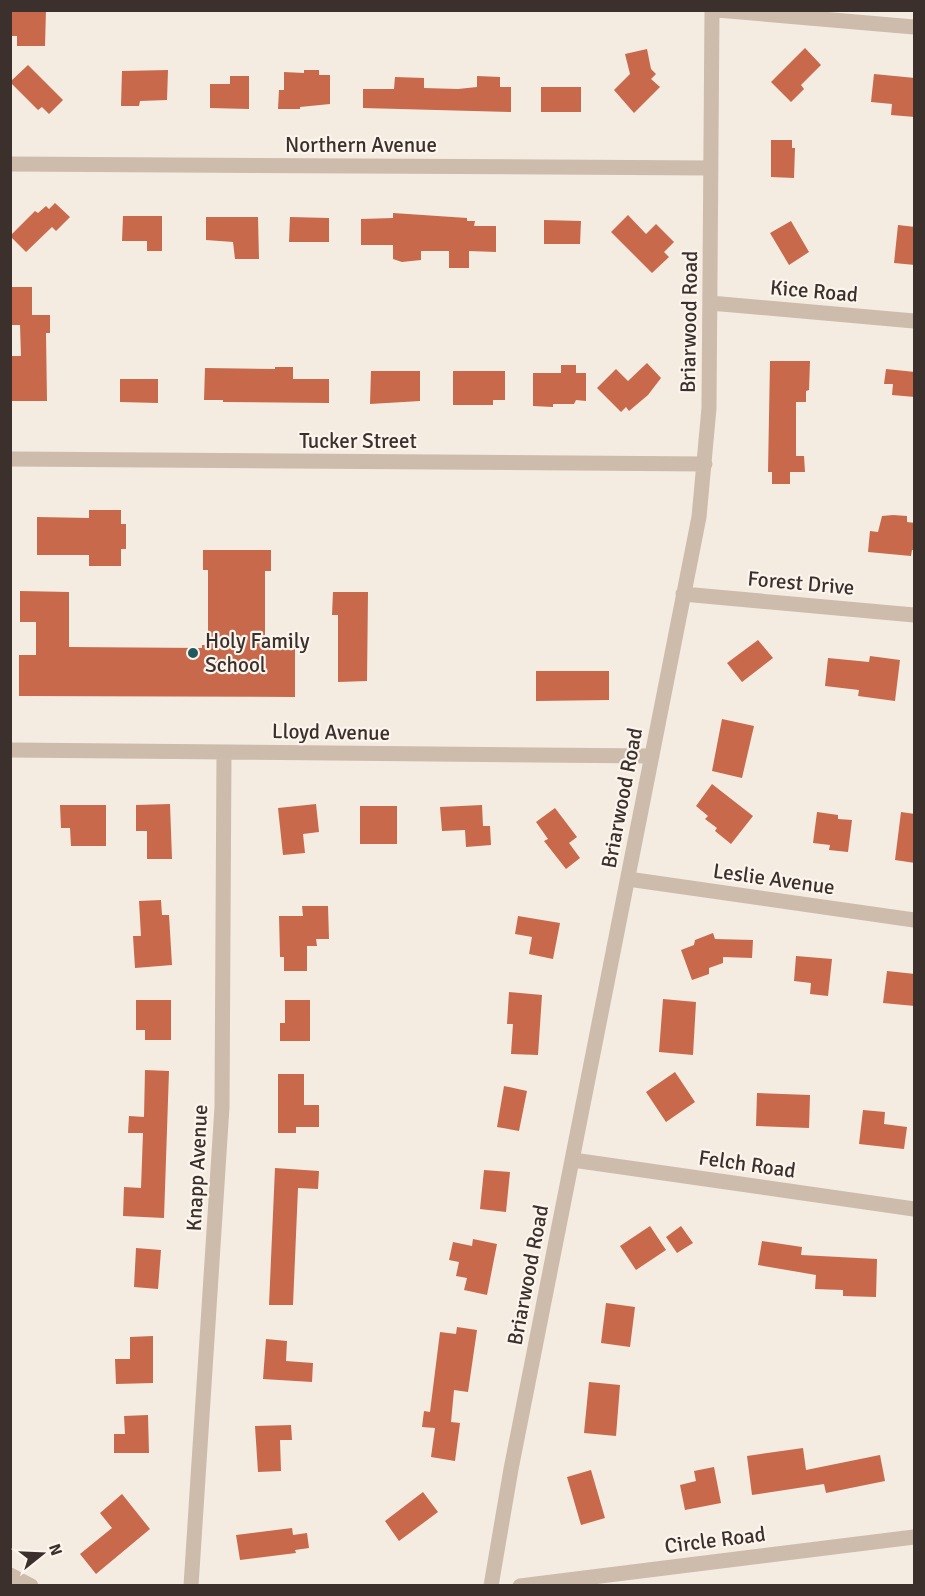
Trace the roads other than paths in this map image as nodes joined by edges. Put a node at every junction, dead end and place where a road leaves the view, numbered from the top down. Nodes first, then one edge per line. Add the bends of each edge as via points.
1 (712, 10) edge
2 (717, 10) edge
3 (915, 27) edge
4 (10, 164) edge
5 (711, 168) junction
6 (710, 303) junction
7 (915, 321) edge
8 (10, 459) edge
9 (705, 464) junction
10 (684, 594) junction
11 (915, 615) edge
12 (10, 750) edge
13 (224, 752) junction
14 (652, 756) junction
15 (628, 879) junction
16 (915, 920) edge
17 (573, 1160) junction
18 (915, 1209) edge
19 (915, 1537) edge
20 (10, 1575) edge
21 (32, 1586) edge
22 (191, 1586) edge
23 (491, 1586) edge
24 (520, 1586) edge

1 - 5 street, Briarwood Road
2 - 3 street
4 - 5 street, Northern Avenue
5 - 6 street, Briarwood Road
6 - 7 street, Kice Road
6 - 9 street, Briarwood Road
8 - 9 street, Tucker Street
9 - 10 street, Briarwood Road
10 - 11 street, Forest Drive
10 - 14 street, Briarwood Road
12 - 13 street, Lloyd Avenue
13 - 14 street, Lloyd Avenue
13 - 22 street, Knapp Avenue via 222,1107
14 - 15 street, Briarwood Road
15 - 16 street, Leslie Avenue
15 - 17 street, Briarwood Road
17 - 18 street, Felch Road
17 - 23 street, Briarwood Road
19 - 24 street, Circle Road
20 - 21 street

